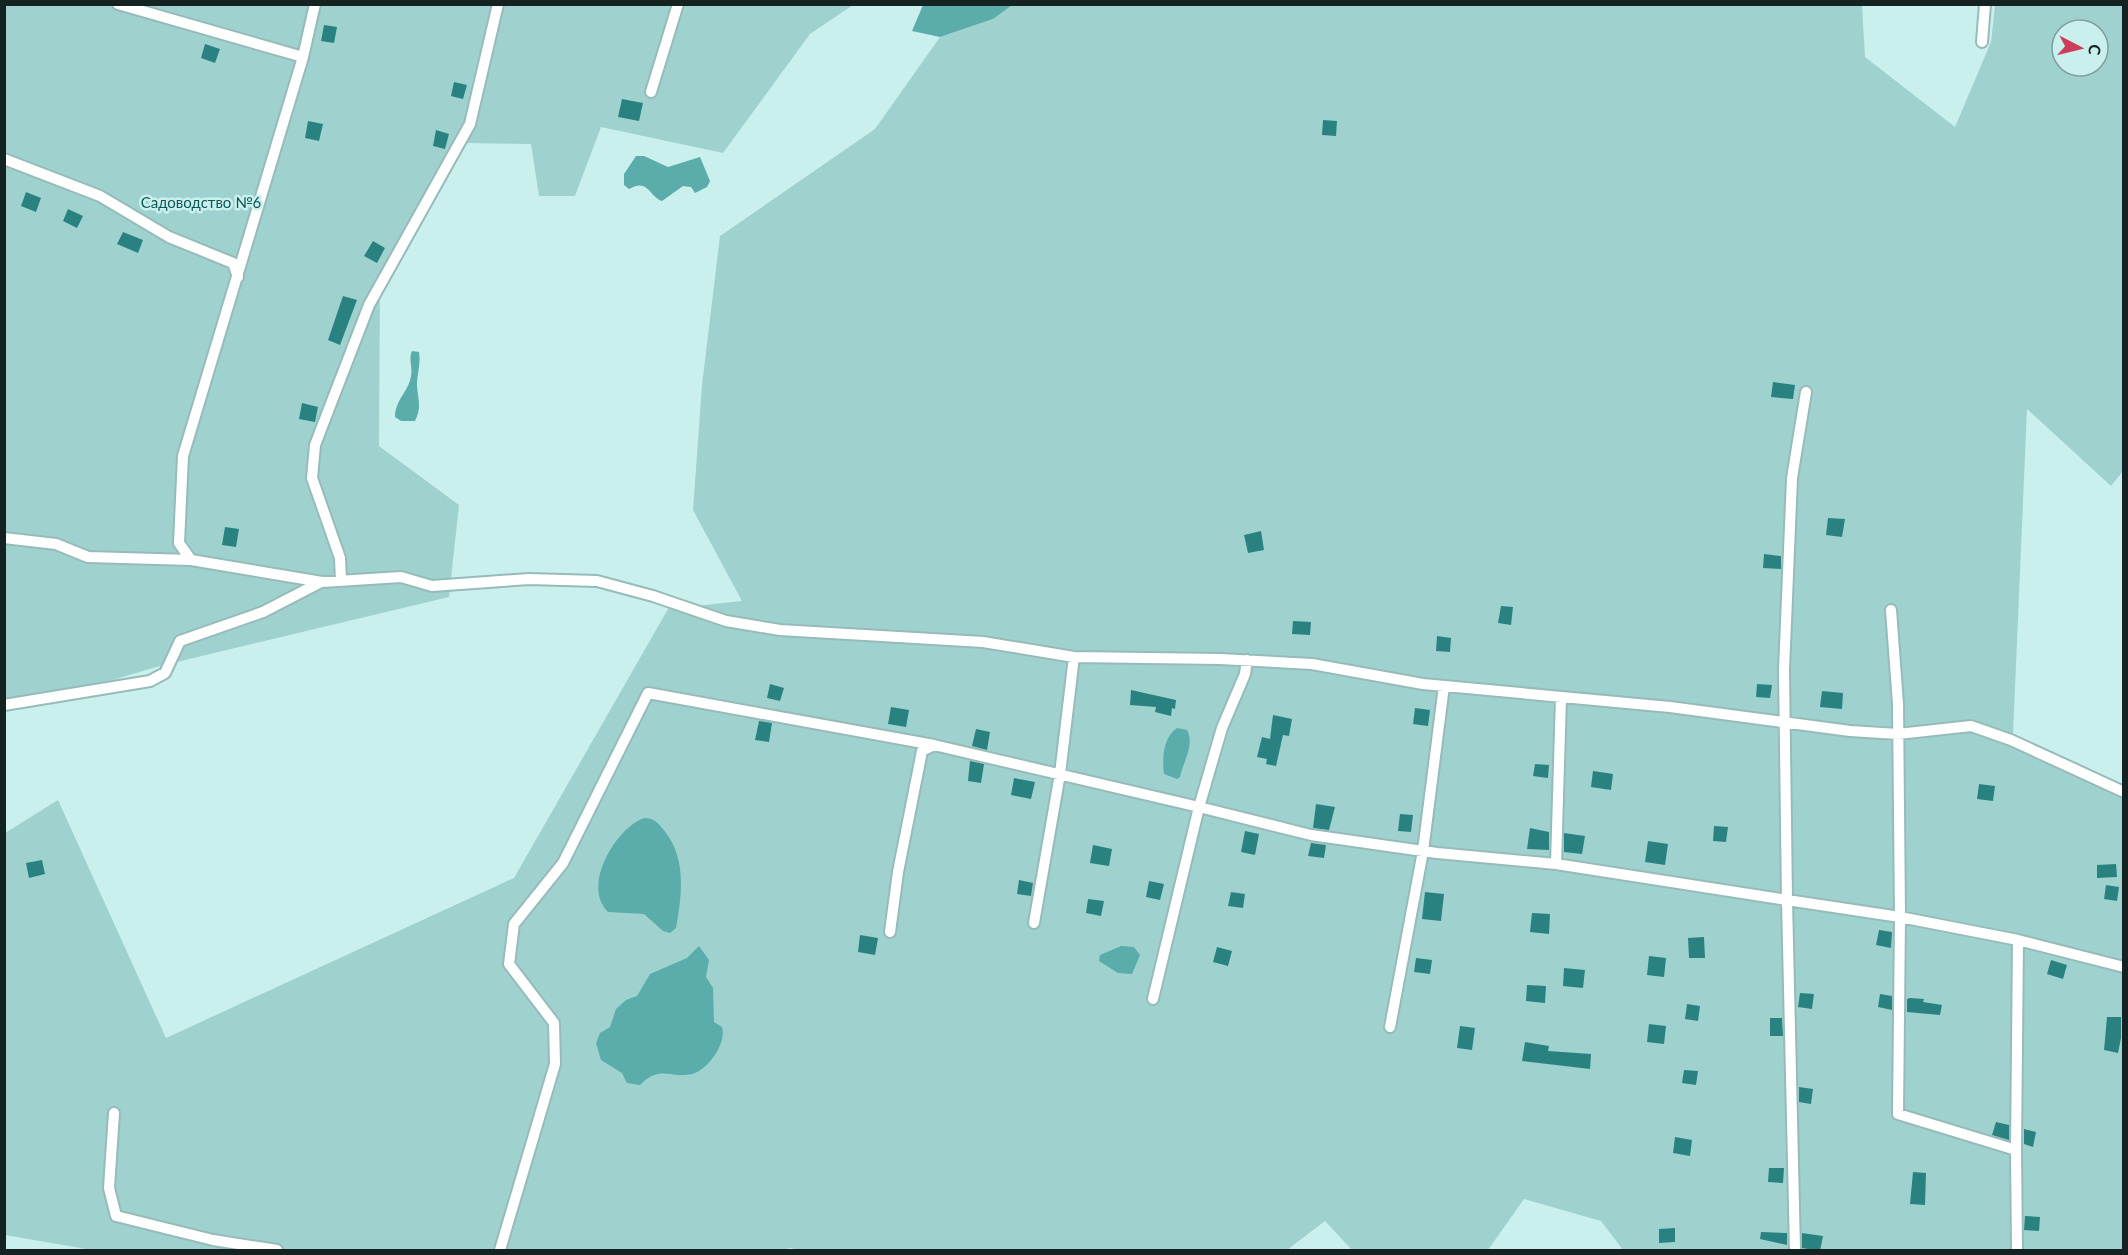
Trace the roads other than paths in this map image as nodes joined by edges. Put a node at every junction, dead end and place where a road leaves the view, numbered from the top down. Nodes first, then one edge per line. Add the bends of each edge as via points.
1 (118, 4) edge
2 (315, 4) edge
3 (498, 4) edge
4 (678, 4) edge
5 (1985, 4) edge
6 (1982, 42) dead end
7 (303, 57) junction
8 (651, 92) dead end
9 (4, 159) edge
10 (238, 277) junction
11 (1806, 392) dead end
12 (4, 538) edge
13 (190, 561) junction
14 (341, 581) junction
15 (322, 582) junction
16 (1891, 610) dead end
17 (1074, 657) junction
18 (1247, 660) junction
19 (1444, 686) junction
20 (1561, 697) junction
21 (4, 705) edge
22 (1785, 724) junction
23 (1898, 734) junction
24 (934, 745) junction
25 (1060, 774) junction
26 (2124, 792) edge
27 (1199, 807) junction
28 (1423, 851) junction
29 (1556, 864) junction
30 (1788, 900) junction
31 (1900, 917) junction
32 (1034, 923) dead end
33 (890, 932) dead end
34 (2018, 940) junction
35 (2124, 968) edge
36 (1154, 999) dead end
37 (1390, 1027) dead end
38 (114, 1113) dead end
39 (2016, 1150) junction
40 (277, 1251) edge
41 (500, 1251) edge
42 (1795, 1251) edge
43 (2017, 1251) edge

1 - 7 lane
2 - 7 lane
3 - 14 lane via 470,124 369,305 315,444 312,478 340,558
4 - 8 lane
5 - 6 lane
7 - 10 lane
9 - 10 lane via 100,196 169,237 234,263
10 - 13 lane via 183,456 179,543
11 - 22 lane via 1792,478
12 - 13 lane via 56,544 88,557
13 - 15 lane
14 - 15 lane
14 - 17 lane via 401,577 432,586 529,579 597,581 726,621 780,630 983,642
15 - 21 lane via 263,612 180,641 165,673 150,681
16 - 23 lane
17 - 18 lane
17 - 25 lane
18 - 19 lane via 1312,664
18 - 27 lane
19 - 20 lane
19 - 28 lane
20 - 22 lane via 1670,707
20 - 29 lane
22 - 23 lane
22 - 30 lane
23 - 26 lane via 1971,726
23 - 31 lane
24 - 25 lane
24 - 33 lane via 922,751
24 - 41 lane via 648,693 563,863 514,924 509,964 554,1023 555,1064
25 - 27 lane
25 - 32 lane
27 - 28 lane via 1311,835
27 - 36 lane
28 - 29 lane
28 - 37 lane
29 - 30 lane
30 - 31 lane
30 - 42 lane
31 - 34 lane
31 - 39 lane via 1898,1114
34 - 35 lane
34 - 39 lane
38 - 40 lane via 109,1188 116,1216
39 - 43 lane

